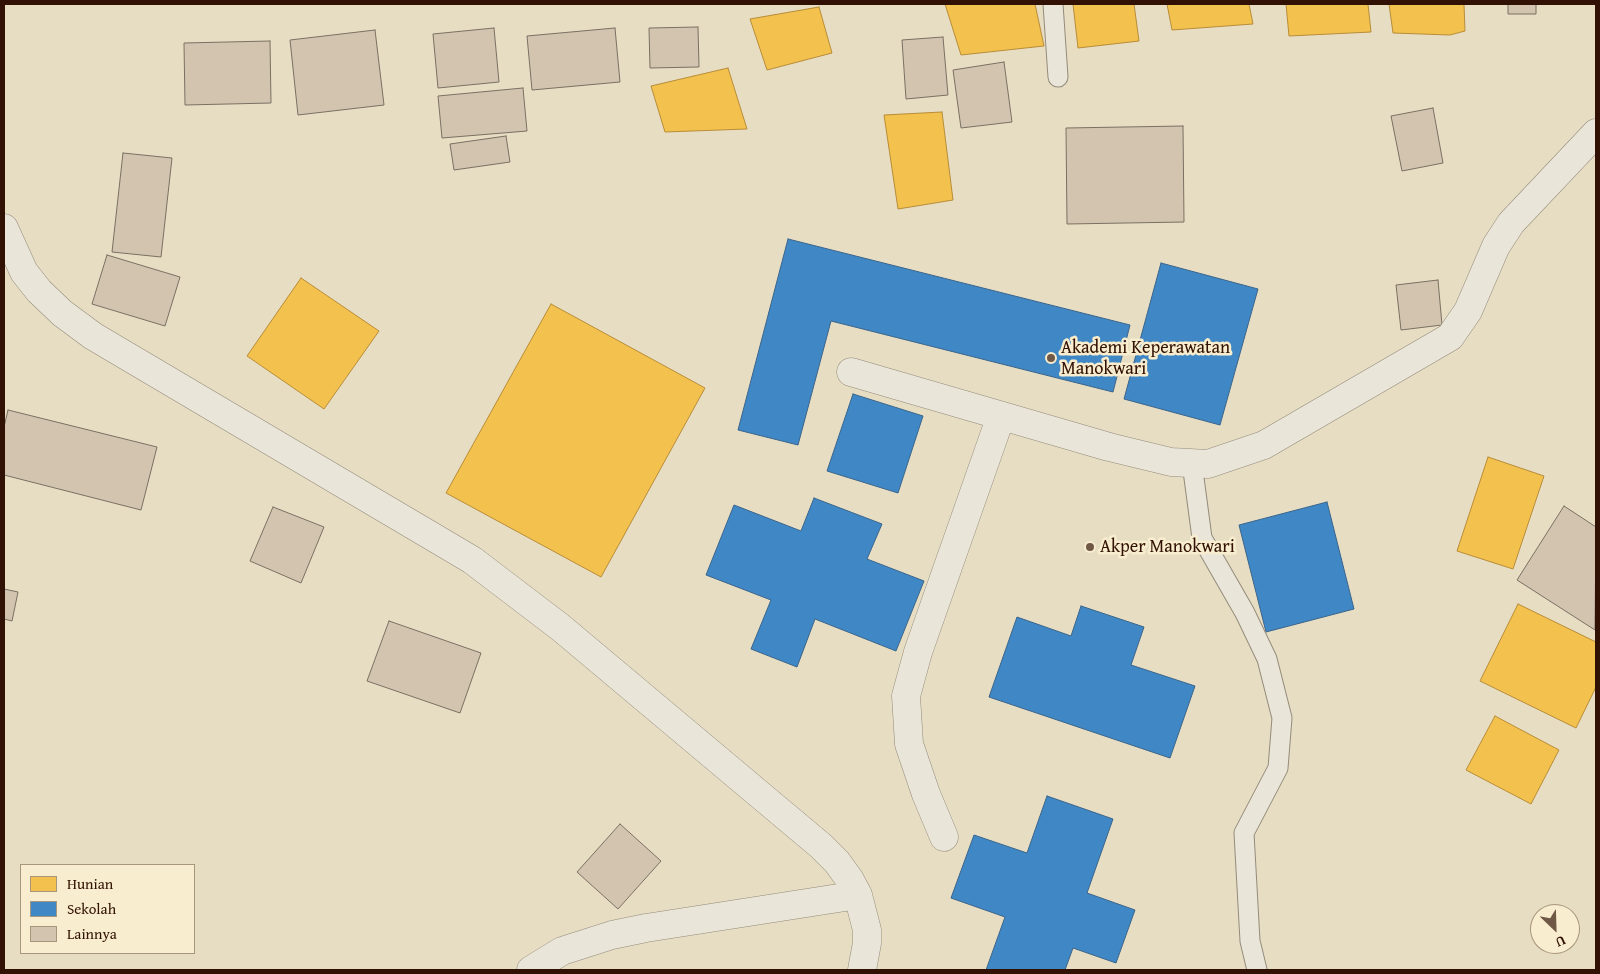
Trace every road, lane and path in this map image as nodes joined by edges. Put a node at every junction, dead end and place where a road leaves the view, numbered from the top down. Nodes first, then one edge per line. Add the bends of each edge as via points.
1 (1053, 4) edge
2 (1058, 77) dead end
3 (1596, 133) edge
4 (4, 228) edge
5 (851, 372) dead end
6 (1001, 416) junction
7 (1192, 463) junction
8 (944, 837) dead end
9 (858, 895) junction
10 (531, 970) edge
11 (862, 970) edge
12 (1257, 970) edge

1 - 2 lane
3 - 7 street via 1511,223 1496,246 1468,311 1450,337 1264,445 1208,464
4 - 9 street via 24,272 39,292 62,313 93,336 472,560 560,627 821,846 842,868
5 - 6 street
6 - 7 street via 1109,448 1171,462
6 - 8 street via 918,652 906,696 909,744
7 - 12 lane via 1202,538 1267,659 1282,718 1278,768 1244,833 1250,941
9 - 10 street via 612,935 562,951
9 - 11 street via 867,930

